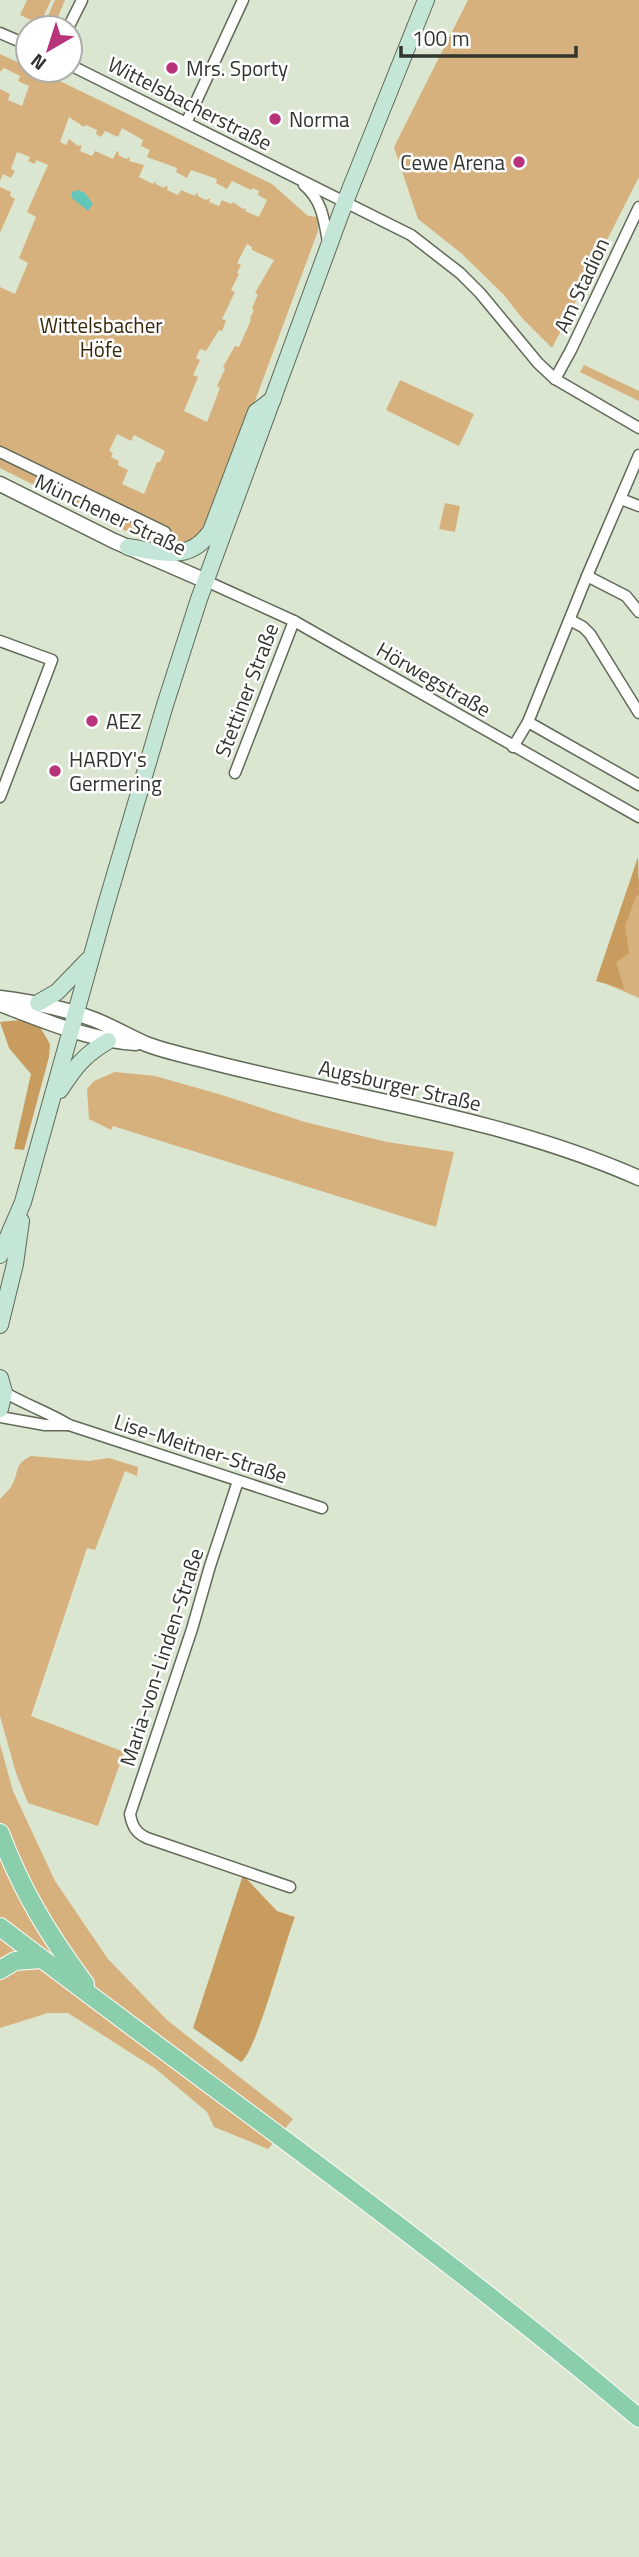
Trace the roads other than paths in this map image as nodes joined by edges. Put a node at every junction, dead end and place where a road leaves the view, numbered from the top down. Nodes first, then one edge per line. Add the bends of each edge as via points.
1 (243, 0) edge
2 (426, 0) edge
3 (84, 72) edge
4 (187, 121) junction
5 (293, 177) junction
6 (345, 202) junction
7 (639, 207) edge
8 (328, 248) junction
9 (555, 379) junction
10 (273, 399) junction
11 (639, 428) edge
12 (0, 452) edge
13 (639, 455) edge
14 (0, 484) edge
15 (621, 499) junction
16 (639, 506) edge
17 (165, 532) dead end
18 (128, 547) junction
19 (587, 576) junction
20 (206, 581) junction
21 (639, 612) edge
22 (570, 620) junction
23 (294, 621) junction
24 (0, 641) edge
25 (639, 713) edge
26 (528, 722) junction
27 (513, 747) junction
28 (234, 774) dead end
29 (639, 785) edge
30 (0, 797) edge
31 (639, 817) edge
32 (92, 955) junction
33 (0, 998) edge
34 (38, 1003) junction
35 (0, 1004) edge
36 (74, 1022) junction
37 (107, 1041) junction
38 (148, 1044) junction
39 (53, 1101) junction
40 (639, 1178) edge
41 (23, 1202) junction
42 (0, 1255) edge
43 (0, 1325) edge
44 (2, 1385) edge
45 (0, 1409) edge
46 (0, 1417) edge
47 (69, 1425) junction
48 (238, 1481) junction
49 (322, 1508) dead end
50 (0, 1833) edge
51 (290, 1887) dead end
52 (0, 1927) edge
53 (42, 1959) junction
54 (0, 1970) edge
55 (95, 1998) junction
56 (639, 2418) edge

1 - 4 street
2 - 6 main road
3 - 4 street, Wittelsbacherstraße
4 - 5 street, Wittelsbacherstraße
5 - 6 street, Wittelsbacherstraße
5 - 8 street, Wittelsbacherstraße via 318,200
6 - 8 main road
6 - 9 street, Wittelsbacherstraße via 411,235 460,273
7 - 9 street, Am Stadion
8 - 10 main road
9 - 11 street, Wittelsbacherstraße
10 - 18 main road via 256,412 211,531 200,546 173,553
10 - 20 main road
12 - 17 street, Münchener Straße
13 - 15 street
14 - 18 street, Münchener Straße
15 - 16 street
15 - 19 street
18 - 20 street, Münchener Straße
19 - 21 street via 626,596
19 - 22 street
20 - 23 street, Hörwegstraße
20 - 32 main road
22 - 25 street via 590,634
22 - 26 street
23 - 27 street, Hörwegstraße
23 - 28 street, Stettiner Straße
24 - 30 street via 52,660
26 - 27 street
26 - 29 street
27 - 31 street, Hörwegstraße
32 - 34 main road via 57,992
32 - 36 main road
33 - 34 street
34 - 36 street
35 - 36 street
36 - 37 street, Augsburger Straße
36 - 38 street, Augsburger Straße via 95,1020
36 - 39 main road
37 - 38 street, Augsburger Straße
37 - 39 main road via 79,1062
38 - 40 street, Augsburger Straße via 275,1079 502,1130
39 - 41 main road
41 - 42 main road
41 - 43 main road via 15,1264
44 - 45 main road
44 - 47 street, Lise-Meitner-Straße via 25,1404
46 - 47 street, Lise-Meitner-Straße
47 - 48 street, Lise-Meitner-Straße
48 - 49 street, Lise-Meitner-Straße
48 - 51 street, Maria-von-Linden-Straße via 130,1814 133,1827 147,1838
50 - 55 main road via 38,1917
52 - 53 main road
53 - 54 main road via 15,1961
53 - 55 main road
55 - 56 main road via 390,2218

